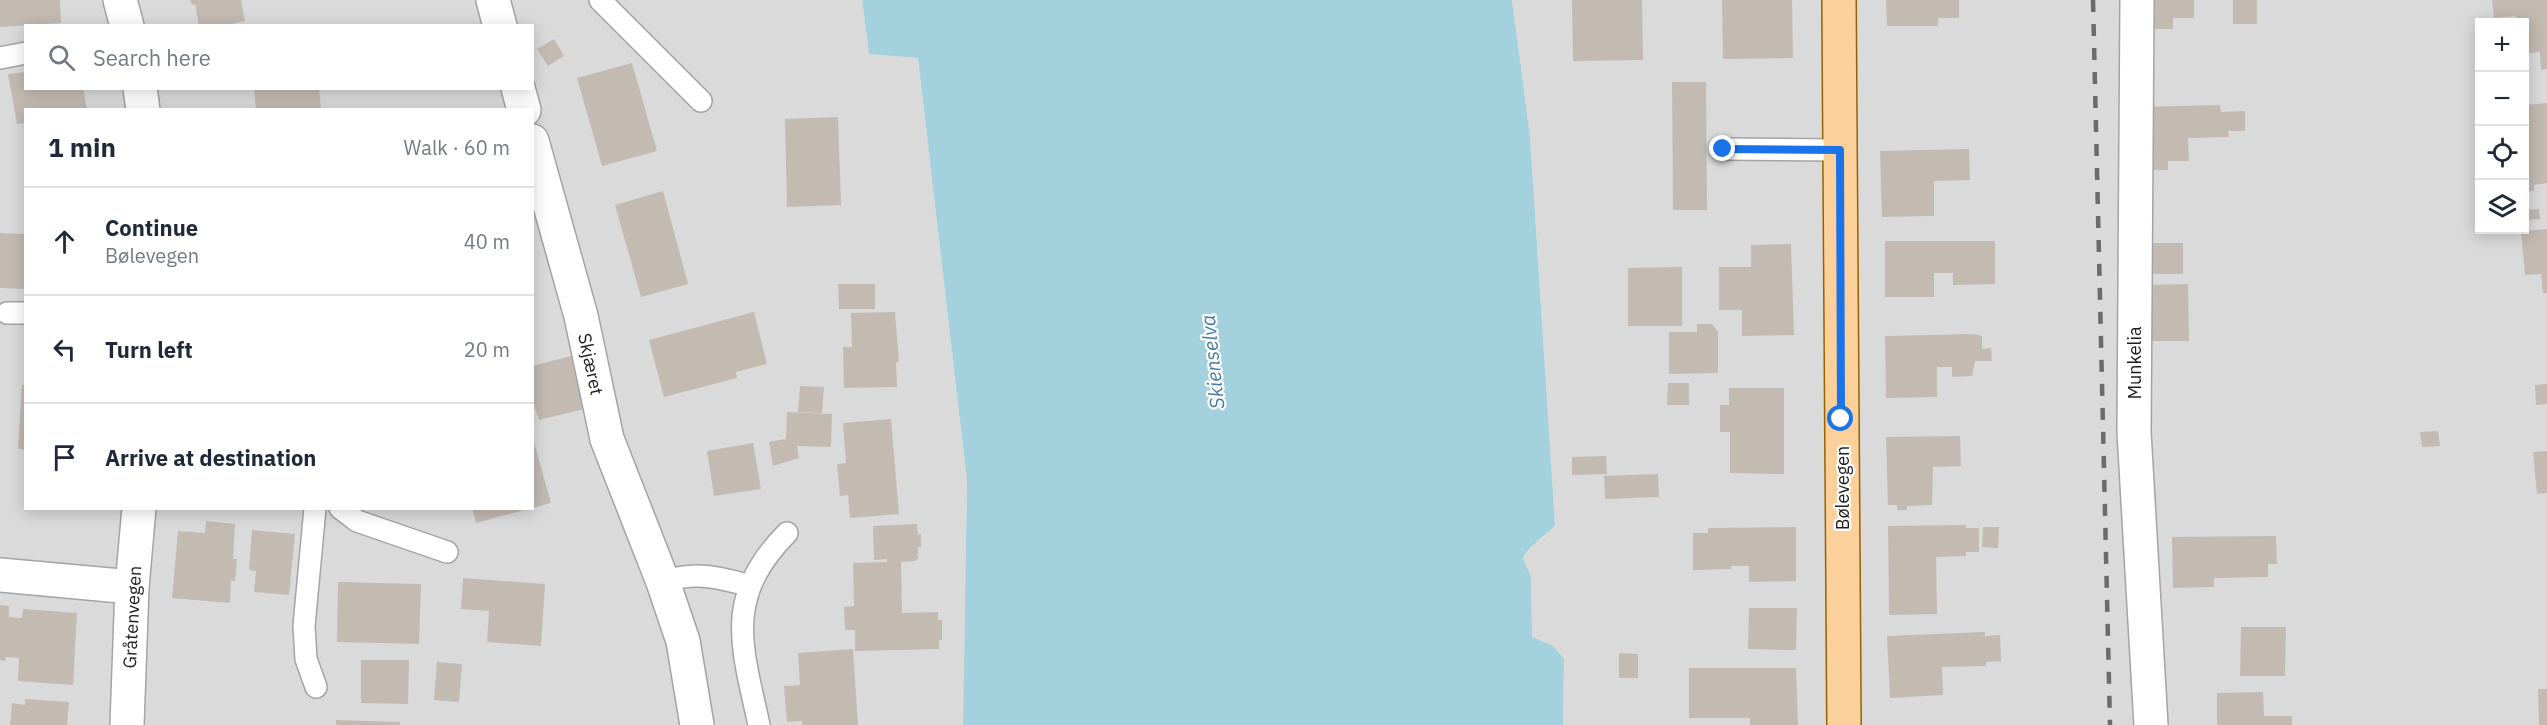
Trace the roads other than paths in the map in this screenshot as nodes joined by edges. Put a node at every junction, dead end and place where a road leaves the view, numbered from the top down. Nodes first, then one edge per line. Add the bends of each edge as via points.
1 (120, 0) edge
2 (493, 0) edge
3 (600, 0) edge
4 (1839, 0) edge
5 (2137, 0) edge
6 (126, 24) edge
7 (500, 24) edge
8 (24, 53) edge
9 (0, 57) edge
10 (140, 90) edge
11 (519, 90) edge
12 (701, 101) dead end
13 (143, 108) edge
14 (523, 108) edge
15 (534, 148) edge
16 (1723, 149) dead end
17 (1840, 150) junction
18 (139, 510) edge
19 (315, 510) edge
20 (343, 510) edge
21 (787, 533) dead end
22 (447, 552) dead end
23 (0, 575) edge
24 (663, 582) junction
25 (750, 586) junction
26 (132, 587) junction
27 (316, 687) dead end
28 (127, 725) edge
29 (697, 725) edge
30 (759, 725) edge
31 (1844, 725) edge
32 (2151, 725) edge

1 - 6 street
2 - 7 street
3 - 12 lane
4 - 17 main road, Bølevegen
5 - 32 street, Munkelia via 2134,432
8 - 9 lane
10 - 13 street
11 - 14 street
15 - 24 street, Skjæret via 581,316 607,439
16 - 17 lane
17 - 31 main road, Bølevegen
18 - 26 street, Gråtenvegen
19 - 27 lane via 304,626 306,658
20 - 22 lane via 357,520
21 - 25 lane via 766,555
23 - 26 street
24 - 25 lane via 682,576 713,575
24 - 29 street, Skjæret via 682,641
25 - 30 lane via 741,644
26 - 28 street, Gråtenvegen

